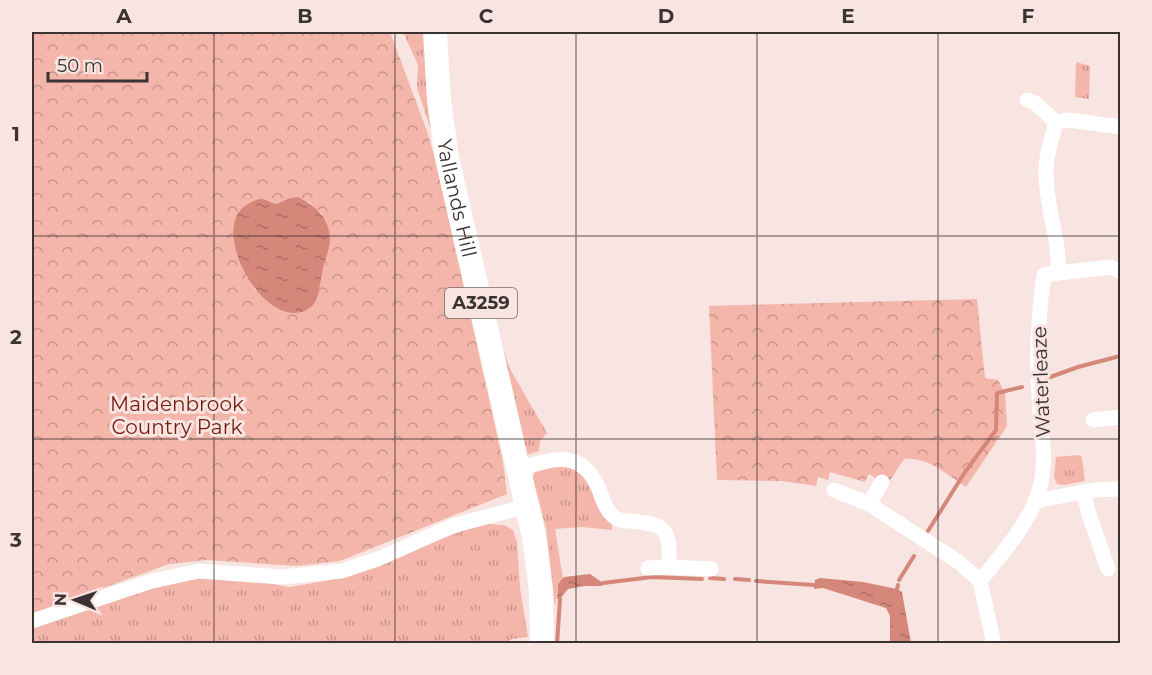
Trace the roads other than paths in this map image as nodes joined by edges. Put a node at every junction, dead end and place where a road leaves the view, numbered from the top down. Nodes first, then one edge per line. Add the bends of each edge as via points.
1 (435, 32) edge
2 (1027, 100) dead end
3 (1056, 122) junction
4 (1120, 127) edge
5 (1120, 270) edge
6 (1058, 273) junction
7 (1120, 417) edge
8 (1093, 420) dead end
9 (519, 469) junction
10 (882, 482) dead end
11 (1120, 489) edge
12 (834, 490) dead end
13 (1084, 492) junction
14 (1035, 501) junction
15 (869, 504) junction
16 (528, 506) junction
17 (669, 567) junction
18 (648, 568) dead end
19 (711, 568) dead end
20 (1108, 569) dead end
21 (980, 581) junction
22 (32, 621) edge
23 (542, 644) edge
24 (994, 644) edge

1 - 9 main road, Yallands Hill / A3259 via 447,158
2 - 3 street
3 - 4 street via 1069,120
3 - 6 street via 1045,171 1059,256
5 - 6 street via 1110,267
6 - 14 street, Waterleaze via 1044,275 1040,308 1038,397 1045,455
7 - 8 street
9 - 16 main road, Yallands Hill / A3259
9 - 17 street via 566,459 589,470 614,517 651,523 664,531 669,543
10 - 15 street
11 - 13 street
12 - 15 street
13 - 14 street
13 - 20 street
14 - 21 street, Waterleaze via 1021,530
15 - 21 street via 960,563
16 - 22 street via 452,526 342,571 282,577 199,571 152,581
16 - 23 main road, A3259 via 538,564
17 - 18 street
17 - 19 street
21 - 24 street

